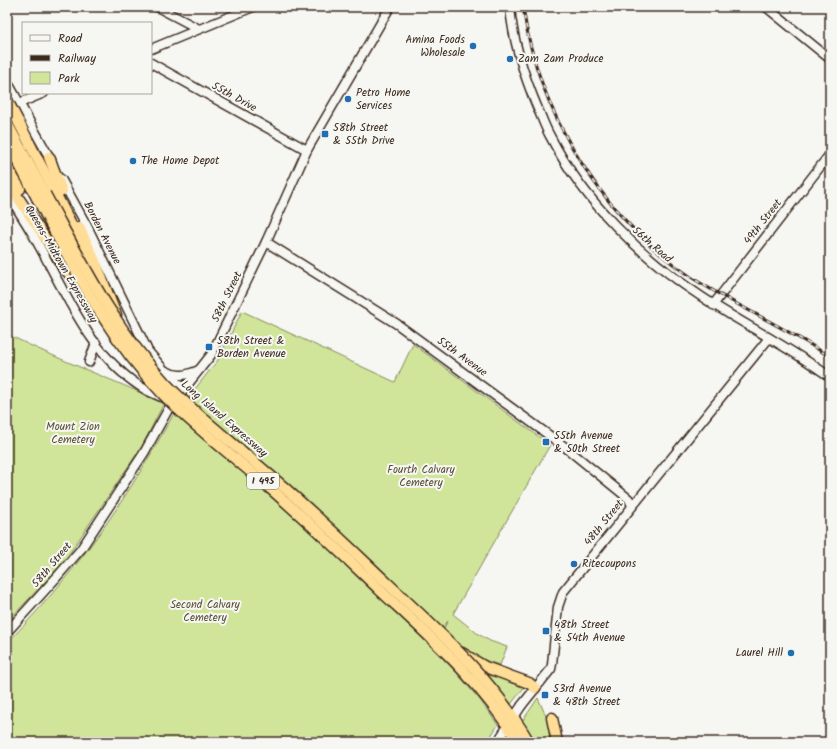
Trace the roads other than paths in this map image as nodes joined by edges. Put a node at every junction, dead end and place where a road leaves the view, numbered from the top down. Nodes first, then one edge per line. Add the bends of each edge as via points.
1 (157, 7) edge
2 (253, 7) edge
3 (390, 7) edge
4 (510, 7) edge
5 (766, 7) edge
6 (199, 29) junction
7 (152, 49) edge
8 (830, 59) edge
9 (152, 64) edge
10 (7, 81) edge
11 (42, 94) edge
12 (7, 100) edge
13 (19, 103) junction
14 (7, 108) edge
15 (7, 123) edge
16 (7, 141) edge
17 (307, 150) junction
18 (830, 154) edge
19 (49, 157) junction
20 (7, 167) edge
21 (7, 181) edge
22 (7, 193) edge
23 (266, 242) junction
24 (92, 302) junction
25 (713, 305) junction
26 (122, 334) junction
27 (770, 338) junction
28 (96, 343) junction
29 (89, 362) dead end
30 (200, 370) junction
31 (156, 374) junction
32 (830, 377) edge
33 (184, 388) junction
34 (173, 402) junction
35 (632, 506) junction
36 (370, 574) junction
37 (7, 632) edge
38 (443, 640) junction
39 (535, 688) junction
40 (552, 718) dead end
41 (519, 739) edge
42 (499, 740) edge
43 (529, 742) edge
44 (557, 742) edge

1 - 6 main road
2 - 6 main road
3 - 17 main road, 58th Street
4 - 25 main road, 56th Road via 527,85 550,137 570,169 621,232 660,268
5 - 8 main road
6 - 7 main road
9 - 17 main road, 55th Drive
10 - 13 main road, Borden Avenue
11 - 13 main road
12 - 26 highway, bridge via 69,220 106,310
13 - 14 main road
13 - 19 main road, Borden Avenue
15 - 43 highway, Long Island Expressway / I 495, bridge via 106,305 145,360 181,398 305,506 457,649 493,690
16 - 41 highway, Long Island Expressway / I 495, bridge via 99,312 140,369 175,406 299,513 450,655 485,694
17 - 23 main road, 58th Street
18 - 25 main road, 49th Street
19 - 26 highway via 59,186 95,261
19 - 31 main road, Borden Avenue via 88,228 153,358
20 - 24 highway
21 - 24 highway via 67,271
22 - 28 main road, Queens-Midtown Expressway via 37,241 76,315
23 - 30 main road, 58th Street via 213,352
23 - 35 main road, 55th Avenue via 397,324 565,447 629,499
24 - 31 highway via 131,354
25 - 27 main road, 56th Road
26 - 31 highway
27 - 32 main road, 56th Road
27 - 35 main road, 48th Street
28 - 29 main road
28 - 34 main road, Queens-Midtown Expressway via 112,362 146,390
30 - 31 main road via 179,376
30 - 33 main road, 58th Street
31 - 33 main road, Borden Avenue via 173,380
31 - 36 highway, bridge via 191,414 299,504
33 - 34 main road, 58th Street
34 - 37 main road, 58th Street via 144,453 87,540
35 - 39 main road, 48th Street via 561,596 551,669
36 - 38 highway
36 - 41 highway via 464,665
38 - 39 highway via 481,665 529,683
38 - 41 highway via 482,681
39 - 42 main road, 48th Street, bridge
40 - 44 highway
41 - 43 highway

